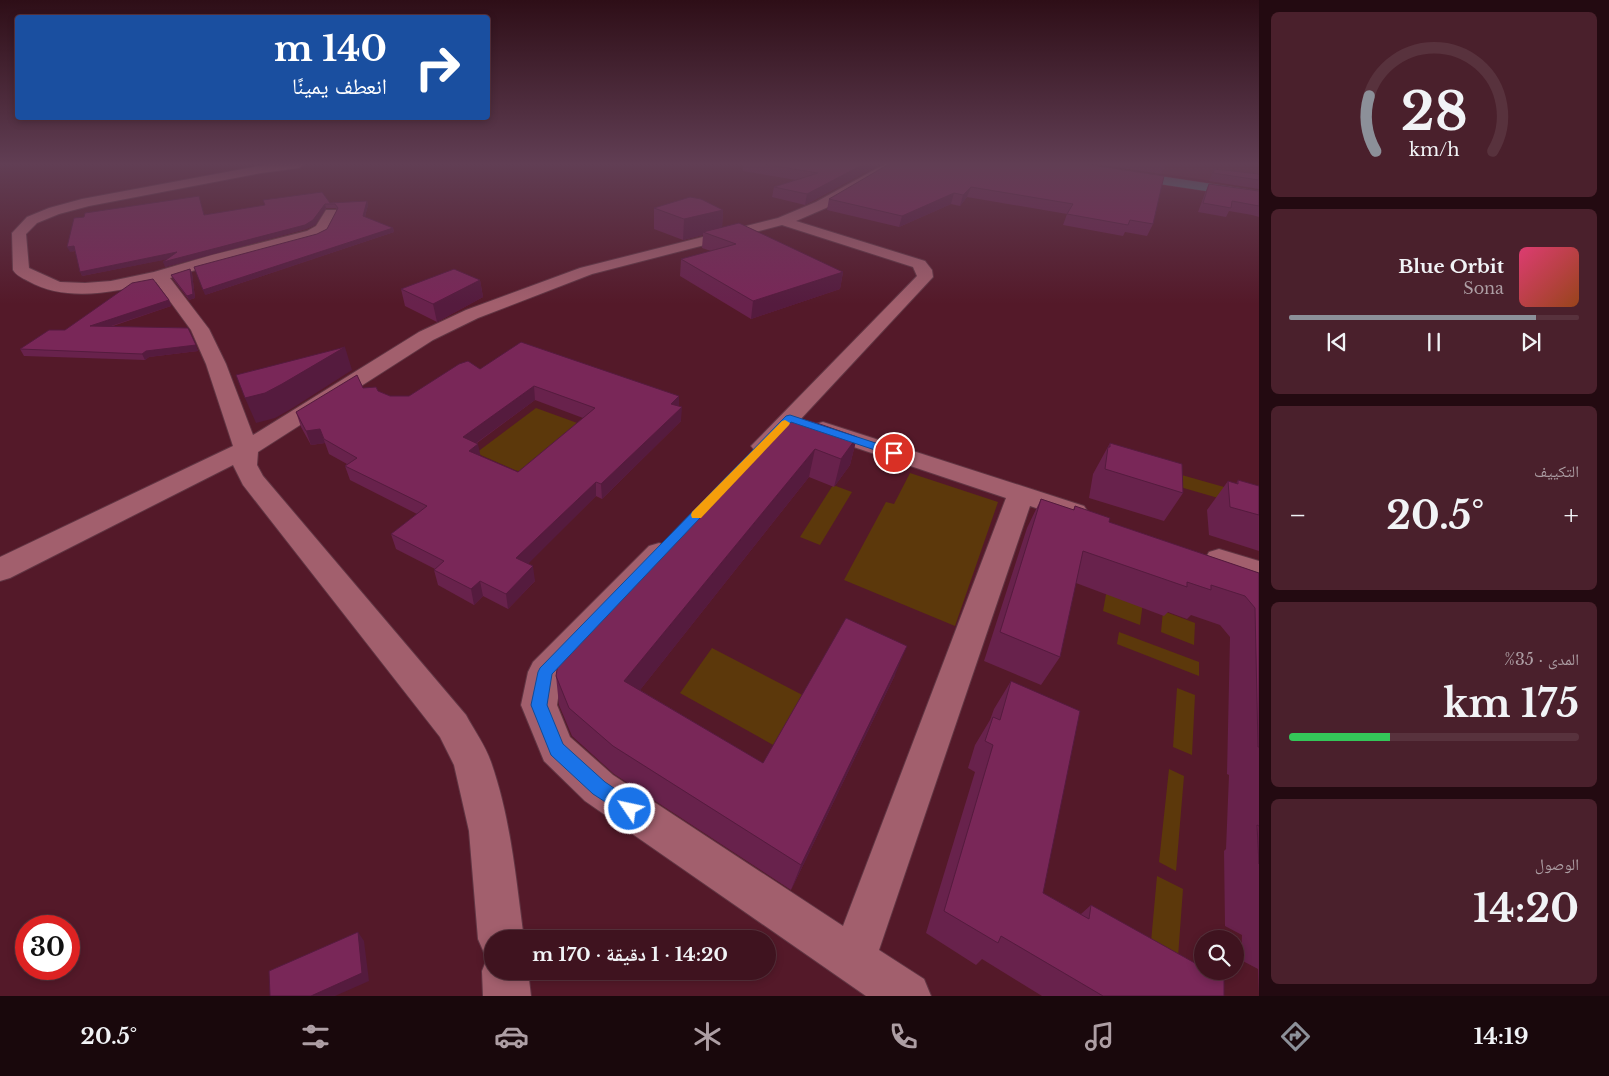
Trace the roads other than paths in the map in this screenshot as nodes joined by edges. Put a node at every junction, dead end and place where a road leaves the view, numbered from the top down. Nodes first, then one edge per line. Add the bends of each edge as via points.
1 (53, 210) edge
2 (808, 210) edge
3 (331, 213) edge
4 (783, 221) junction
5 (160, 276) junction
6 (790, 418) junction
7 (246, 449) junction
8 (742, 468) edge
9 (1022, 494) junction
10 (1098, 519) edge
11 (681, 531) edge
12 (1192, 550) edge
13 (0, 570) edge
14 (1259, 572) edge
15 (500, 930) edge
16 (853, 960) junction
17 (505, 980) edge
18 (507, 996) edge
19 (907, 996) edge

1 - 5 street via 32,220 19,233 22,270 39,281 60,287 85,287 127,284
2 - 4 street
3 - 5 street via 322,229 312,234
4 - 6 street via 919,264 925,277
4 - 7 street via 586,271 472,314 426,336
5 - 7 street via 200,329
6 - 8 street
6 - 9 street
7 - 13 street
7 - 15 street via 245,465 252,479 453,726 472,762 489,832
9 - 10 street
9 - 16 street
11 - 16 street via 545,672 539,705 546,723 557,749 599,788
12 - 14 street
16 - 19 street
17 - 18 street

